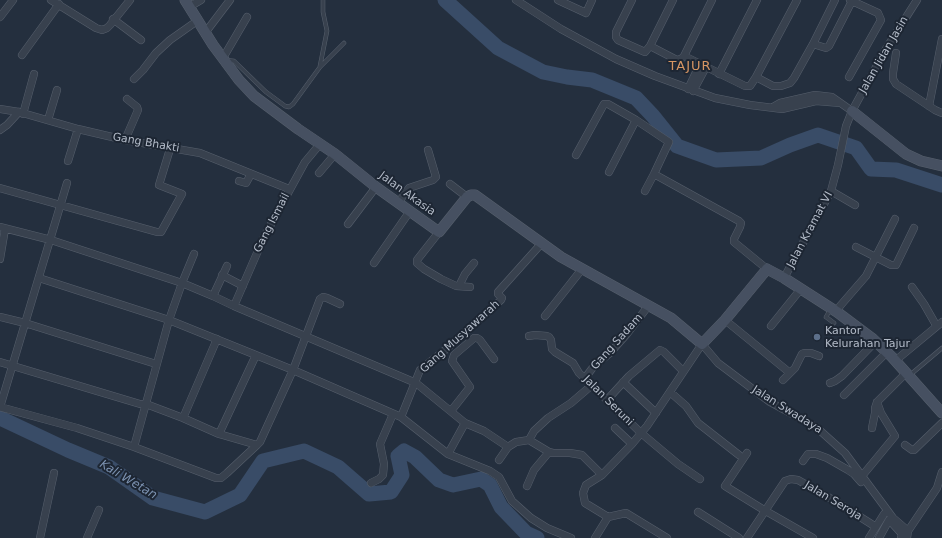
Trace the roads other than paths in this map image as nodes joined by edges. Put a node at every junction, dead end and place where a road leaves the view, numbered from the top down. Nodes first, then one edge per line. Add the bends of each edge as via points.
1 (13, 0) edge
2 (51, 0) edge
3 (130, 0) edge
4 (201, 0) edge
5 (230, 0) edge
6 (323, 0) edge
7 (516, 0) edge
8 (530, 0) edge
9 (558, 0) edge
10 (592, 0) edge
11 (632, 0) edge
12 (673, 0) edge
13 (712, 0) edge
14 (757, 0) edge
15 (797, 0) edge
16 (835, 0) edge
17 (851, 0) edge
18 (917, 0) edge
19 (187, 3) edge
20 (59, 4) junction
21 (527, 7) junction
22 (0, 17) edge
23 (247, 17) dead end
24 (113, 19) junction
25 (197, 21) junction
26 (205, 32) junction
27 (942, 39) edge
28 (141, 40) dead end
29 (344, 43) dead end
30 (813, 44) junction
31 (650, 46) junction
32 (896, 53) dead end
33 (22, 55) dead end
34 (684, 56) junction
35 (223, 59) junction
36 (703, 66) junction
37 (320, 67) junction
38 (34, 74) dead end
39 (719, 74) junction
40 (756, 77) junction
41 (849, 77) dead end
42 (134, 79) dead end
43 (690, 88) junction
44 (57, 90) dead end
45 (127, 99) dead end
46 (929, 106) junction
47 (0, 109) edge
48 (852, 111) junction
49 (21, 113) junction
50 (942, 113) edge
51 (48, 120) junction
52 (636, 120) junction
53 (78, 129) junction
54 (0, 130) edge
55 (125, 140) junction
56 (320, 144) junction
57 (170, 149) junction
58 (428, 150) dead end
59 (335, 154) junction
60 (576, 155) dead end
61 (68, 161) dead end
62 (942, 166) edge
63 (608, 172) dead end
64 (319, 173) dead end
65 (251, 174) junction
66 (654, 174) junction
67 (239, 181) dead end
68 (67, 183) dead end
69 (450, 184) dead end
70 (376, 187) junction
71 (0, 188) edge
72 (289, 189) junction
73 (645, 191) dead end
74 (831, 191) junction
75 (467, 198) junction
76 (398, 203) junction
77 (61, 204) junction
78 (855, 205) dead end
79 (410, 211) junction
80 (895, 219) dead end
81 (348, 224) dead end
82 (3, 228) edge
83 (914, 228) dead end
84 (439, 232) junction
85 (51, 240) junction
86 (541, 244) junction
87 (856, 248) dead end
88 (194, 254) dead end
89 (876, 257) junction
90 (0, 259) edge
91 (474, 262) dead end
92 (374, 263) dead end
93 (227, 266) dead end
94 (582, 269) junction
95 (767, 269) junction
96 (222, 275) junction
97 (39, 278) junction
98 (784, 278) junction
99 (182, 284) junction
100 (243, 286) junction
101 (459, 286) junction
102 (470, 287) dead end
103 (912, 287) dead end
104 (800, 290) junction
105 (213, 296) junction
106 (340, 304) dead end
107 (649, 305) junction
108 (234, 306) junction
109 (834, 311) junction
110 (545, 316) dead end
111 (0, 317) edge
112 (169, 320) junction
113 (725, 320) junction
114 (26, 323) junction
115 (834, 323) dead end
116 (939, 324) edge
117 (771, 326) dead end
118 (306, 335) junction
119 (529, 336) dead end
120 (217, 339) junction
121 (876, 342) junction
122 (702, 344) junction
123 (942, 348) edge
124 (887, 352) junction
125 (256, 355) junction
126 (819, 356) dead end
127 (494, 359) dead end
128 (895, 360) junction
129 (0, 362) edge
130 (156, 364) junction
131 (13, 365) junction
132 (293, 370) junction
133 (683, 371) junction
134 (790, 373) junction
135 (907, 374) junction
136 (585, 378) junction
137 (783, 380) dead end
138 (623, 382) junction
139 (416, 383) junction
140 (830, 383) dead end
141 (592, 385) junction
142 (670, 392) junction
143 (844, 395) dead end
144 (607, 400) junction
145 (878, 402) junction
146 (146, 404) junction
147 (0, 407) edge
148 (451, 411) junction
149 (656, 413) junction
150 (942, 413) edge
151 (397, 416) junction
152 (182, 418) junction
153 (465, 423) junction
154 (942, 423) edge
155 (615, 428) dead end
156 (872, 428) dead end
157 (641, 433) junction
158 (219, 434) junction
159 (529, 440) junction
160 (632, 444) junction
161 (257, 445) junction
162 (905, 445) dead end
163 (134, 447) junction
164 (508, 447) junction
165 (549, 452) junction
166 (747, 453) dead end
167 (448, 454) junction
168 (739, 455) dead end
169 (499, 460) dead end
170 (803, 461) dead end
171 (942, 472) edge
172 (54, 473) dead end
173 (858, 474) junction
174 (602, 475) junction
175 (700, 479) dead end
176 (371, 483) dead end
177 (527, 486) dead end
178 (99, 510) dead end
179 (764, 510) junction
180 (698, 512) dead end
181 (884, 514) junction
182 (608, 517) junction
183 (890, 520) junction
184 (876, 527) junction
185 (907, 535) edge
186 (597, 537) edge
187 (40, 538) edge
188 (87, 538) edge
189 (571, 538) edge
190 (667, 538) edge
191 (739, 538) edge
192 (747, 538) edge
193 (813, 538) edge
194 (869, 538) edge
195 (879, 538) edge
196 (901, 538) edge

1 - 22 street
2 - 20 street
3 - 24 street
4 - 19 street
5 - 26 street
6 - 37 lane via 322,12 327,32
7 - 21 street
8 - 21 street
9 - 10 street via 586,12
11 - 31 street via 616,37 642,52 647,51
12 - 31 street
13 - 34 street
14 - 39 street
15 - 40 street
16 - 30 street
17 - 30 street via 829,46 826,48
17 - 41 street via 878,14 881,20
18 - 48 street, Jalan Jidan Jasin
19 - 25 street, Jalan Akasia
20 - 24 street via 102,30
20 - 33 street
21 - 43 street via 561,30 616,59
23 - 35 street
24 - 28 street
25 - 26 street, Jalan Akasia
25 - 42 street via 170,40
26 - 35 street, Jalan Akasia
27 - 46 street
29 - 37 lane
30 - 40 street via 790,82 773,86
31 - 34 street via 677,60
32 - 46 street via 893,79 896,84
34 - 36 street
35 - 37 lane via 234,61 266,92 289,107
35 - 56 street, Jalan Akasia via 254,96
36 - 39 street
36 - 43 street
38 - 49 street
39 - 40 street via 746,86 750,86
43 - 48 street via 715,98 743,104 782,109 816,101 840,103
44 - 51 street
45 - 55 street via 138,110
46 - 50 street
47 - 49 street, Gang Bhakti
48 - 62 street via 906,154
48 - 74 street, Jalan Kramat VI
49 - 51 street, Gang Bhakti
49 - 54 street
51 - 53 street, Gang Bhakti
52 - 60 street via 605,103
52 - 63 street
52 - 66 street via 669,142
53 - 55 street, Gang Bhakti
53 - 61 street
55 - 57 street, Gang Bhakti
56 - 59 street, Jalan Akasia
56 - 72 street, Gang Ismail via 305,162
57 - 65 street, Gang Bhakti via 200,153
57 - 77 street via 159,185 182,194 161,232
58 - 76 street via 436,177 409,188
59 - 64 street
59 - 70 street, Jalan Akasia
65 - 67 street via 246,183
65 - 72 street, Gang Bhakti
66 - 73 street
66 - 95 street via 739,221 741,224 734,242
68 - 77 street
69 - 75 street
70 - 76 street, Jalan Akasia
70 - 81 street
71 - 77 street
72 - 100 street, Gang Ismail via 264,237
74 - 78 street
74 - 98 street, Jalan Kramat VI
75 - 84 street, Jalan Akasia
75 - 86 street via 475,195
76 - 79 street, Jalan Akasia
77 - 85 street
79 - 84 street, Jalan Akasia
79 - 92 street
80 - 89 street
82 - 85 street
82 - 90 street
83 - 89 street via 896,266
84 - 101 street via 416,262 424,270
85 - 97 street
85 - 99 street
86 - 94 street
86 - 139 street, Gang Musyawarah via 497,293 502,300 420,370
87 - 89 street
88 - 99 street
89 - 109 street via 866,276
91 - 101 street
93 - 96 street
94 - 107 street
94 - 110 street
95 - 98 street
95 - 113 street
96 - 100 street
96 - 105 street
97 - 112 street
97 - 114 street
98 - 104 street
99 - 105 street
99 - 112 street
100 - 108 street, Gang Ismail
101 - 102 street
103 - 116 street
104 - 109 street
104 - 117 street
105 - 108 street
106 - 118 street via 327,298 320,299
107 - 122 street via 671,318
107 - 136 street, Gang Sadam via 626,335
108 - 118 street
109 - 115 lane via 826,317
109 - 121 street
111 - 114 street
112 - 120 street
112 - 130 street
113 - 122 street
113 - 134 street
114 - 130 street
114 - 131 street
116 - 128 street
118 - 132 street
118 - 139 street
119 - 136 street, Jalan Seruni via 549,337 552,349 569,360
120 - 125 street
120 - 152 street
121 - 124 street
121 - 140 street via 842,376
122 - 133 street
122 - 173 street, Jalan Swadaya via 718,363 770,402 816,427 845,453
123 - 135 lane
124 - 128 street
124 - 143 street
125 - 132 street
125 - 158 street
126 - 134 street via 811,353 802,354
127 - 148 street via 477,338 454,355 452,362 470,387
128 - 135 street
129 - 131 street
130 - 146 street
131 - 146 street
131 - 147 street
132 - 151 street
132 - 161 street
133 - 138 street via 660,350
133 - 142 street
134 - 137 street
135 - 145 street
135 - 150 street
136 - 141 street, Jalan Seruni
138 - 144 street
138 - 149 street
139 - 148 street
139 - 151 street
141 - 144 street, Jalan Seruni
141 - 159 street via 548,418 534,431
142 - 149 street
142 - 168 street via 686,406 698,423
144 - 157 street, Jalan Seruni
145 - 156 street
145 - 173 street via 881,413 895,436
146 - 152 street
146 - 163 street
147 - 163 street
148 - 153 street
149 - 157 street
151 - 167 street
151 - 176 street via 380,444 384,464 383,475
152 - 158 street
153 - 164 street via 484,431
153 - 167 street
154 - 162 street via 914,450
155 - 160 street
157 - 160 street
157 - 175 street, Jalan Seruni
158 - 161 street
159 - 164 street via 516,442
159 - 165 street
160 - 174 street
161 - 163 street via 220,478
164 - 169 street
165 - 174 street via 582,455
165 - 177 street via 534,470
166 - 179 street via 725,486
167 - 189 street via 499,477 512,500 531,518
170 - 173 street via 808,454 816,454
171 - 185 street via 937,488
172 - 187 street
173 - 181 street
173 - 185 street, Jalan Swadaya
174 - 182 street via 586,485 583,493 585,503
178 - 188 street
179 - 184 street, Jalan Seroja via 785,481 798,480
179 - 192 street, Jalan Seroja
179 - 193 street
180 - 191 street
181 - 183 street
181 - 184 street
182 - 186 street
182 - 190 street via 626,513
183 - 195 street
183 - 196 street via 902,534
184 - 194 street

